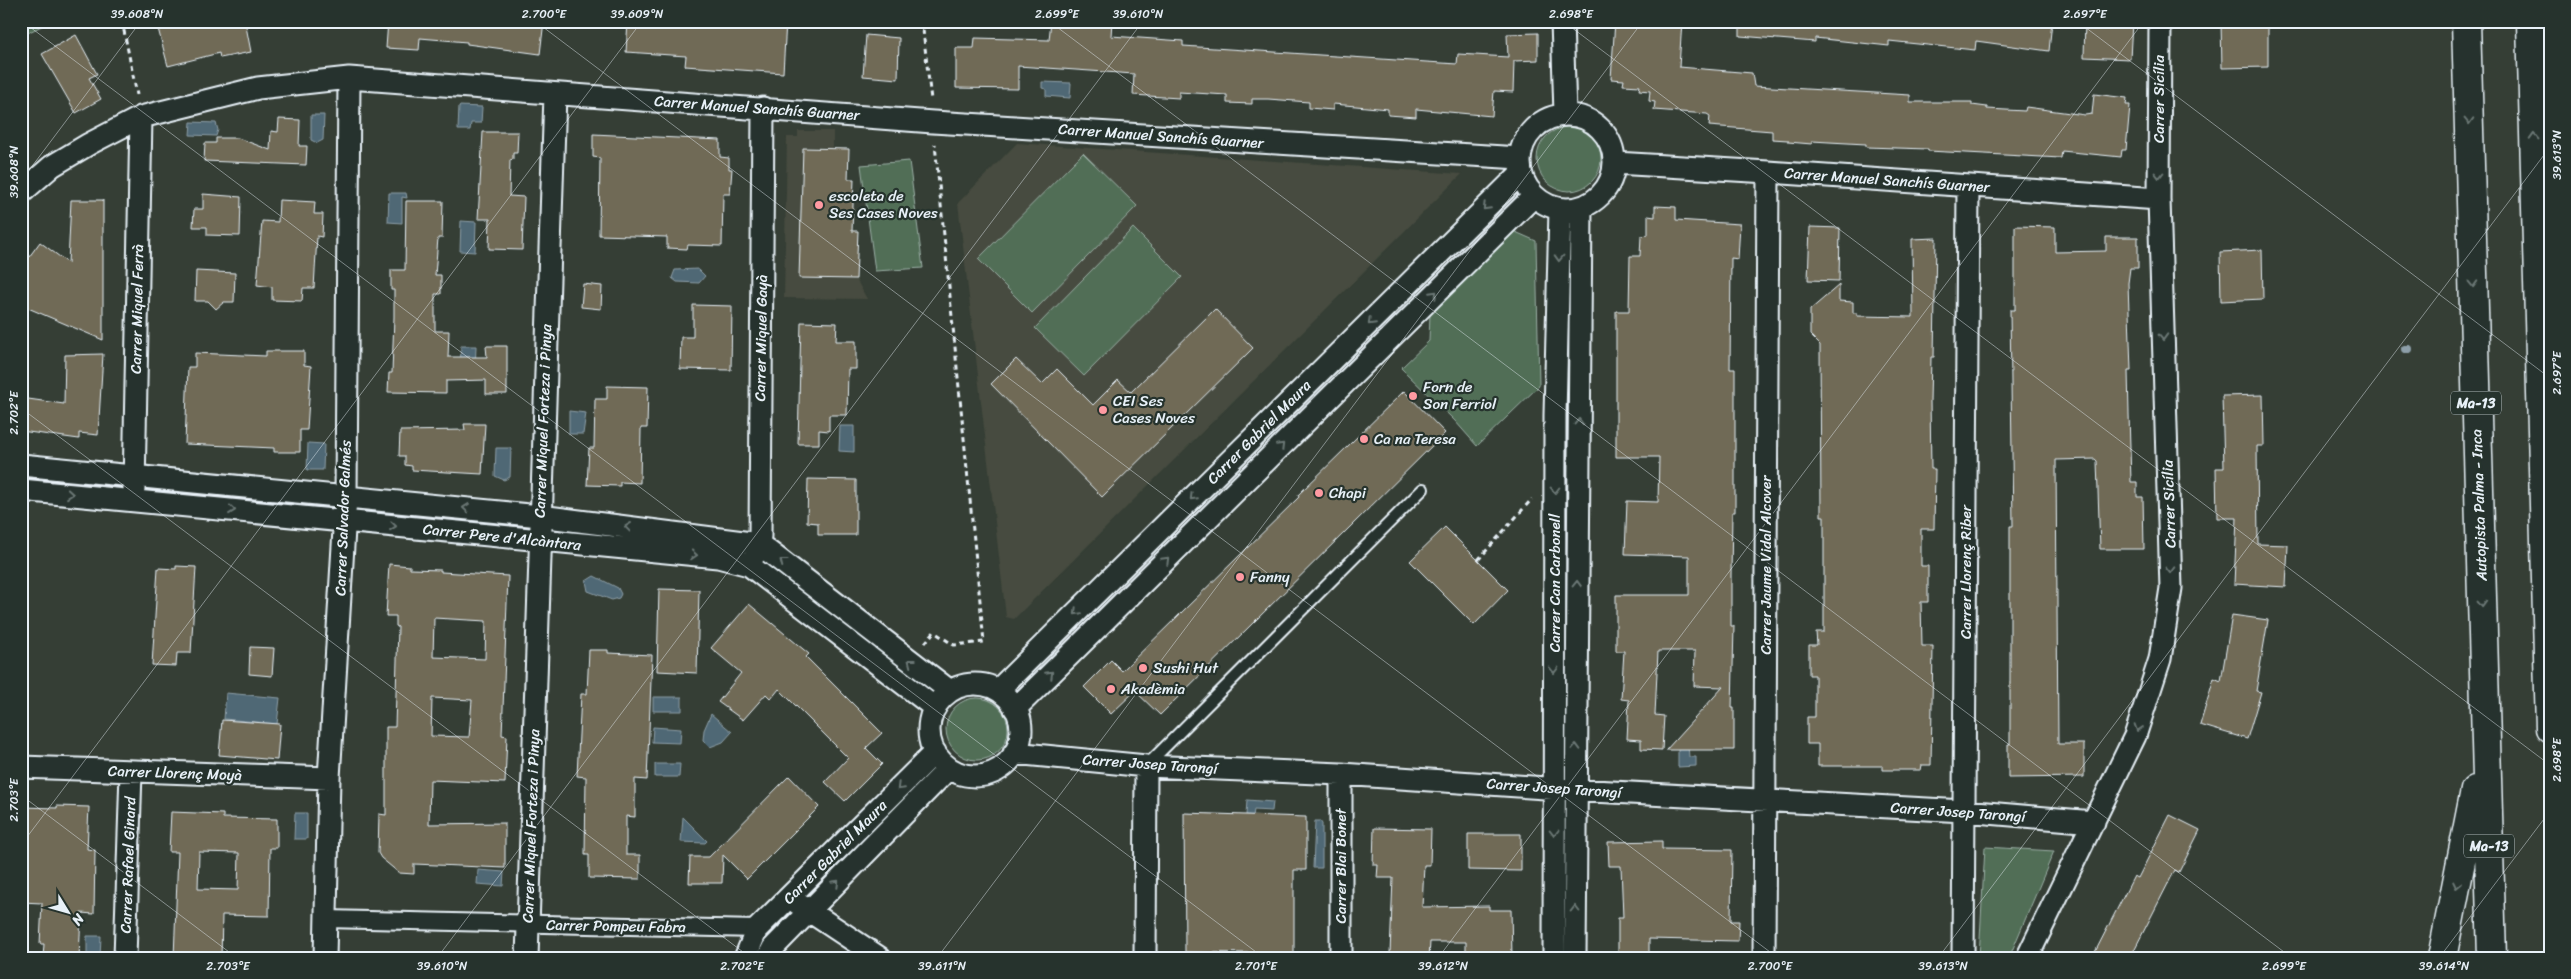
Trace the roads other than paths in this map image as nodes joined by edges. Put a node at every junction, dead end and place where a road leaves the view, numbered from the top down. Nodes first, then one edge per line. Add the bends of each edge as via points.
1 (1562, 21) edge
2 (2160, 21) edge
3 (2466, 21) edge
4 (2531, 21) edge
5 (349, 78) junction
6 (554, 94) junction
7 (763, 108) junction
8 (1564, 114) junction
9 (141, 117) junction
10 (1615, 164) junction
11 (1520, 166) junction
12 (1768, 172) junction
13 (1968, 186) junction
14 (21, 193) edge
15 (1534, 196) junction
16 (2159, 199) junction
17 (1581, 208) junction
18 (1560, 209) junction
19 (21, 465) edge
20 (134, 476) junction
21 (1423, 489) dead end
22 (21, 490) edge
23 (346, 496) junction
24 (133, 500) junction
25 (540, 516) junction
26 (344, 521) junction
27 (539, 542) junction
28 (759, 544) junction
29 (750, 566) junction
30 (998, 690) junction
31 (950, 691) junction
32 (935, 708) junction
33 (1016, 709) junction
34 (2550, 728) edge
35 (2485, 734) junction
36 (935, 752) junction
37 (1014, 753) junction
38 (1146, 766) junction
39 (21, 767) edge
40 (949, 768) junction
41 (131, 772) junction
42 (1342, 774) junction
43 (329, 778) junction
44 (1554, 788) junction
45 (1575, 790) junction
46 (1765, 800) junction
47 (1964, 811) junction
48 (2094, 822) junction
49 (789, 897) junction
50 (808, 912) junction
51 (326, 919) junction
52 (528, 925) junction
53 (757, 929) junction
54 (125, 958) edge
55 (325, 958) edge
56 (527, 958) edge
57 (745, 958) edge
58 (768, 958) edge
59 (880, 958) edge
60 (1145, 958) edge
61 (1341, 958) edge
62 (1554, 958) edge
63 (1575, 958) edge
64 (1764, 958) edge
65 (1963, 958) edge
66 (2027, 958) edge
67 (2442, 958) edge
68 (2492, 958) edge

1 - 8 street
2 -> 16 street, Carrer Sicília
3 -> 35 highway, Autopista Palma - Inca / Ma-13
34 -> 4 highway
5 - 6 street, Carrer Manuel Sanchís Guarner
5 - 9 street, Carrer Manuel Sanchís Guarner via 258,88
5 - 23 street, Carrer Salvador Galmés
6 - 7 street, Carrer Manuel Sanchís Guarner
6 - 25 street, Carrer Miquel Forteza i Pinya
7 - 11 street, Carrer Manuel Sanchís Guarner
7 - 28 street, Carrer Miquel Gayà
8 - 10 street via 1580,116 1595,123 1613,148
8 - 11 street via 1551,117 1534,128 1523,145
9 - 14 street, Carrer Manuel Sanchís Guarner via 52,166
9 - 20 street, Carrer Miquel Ferrà
10 - 12 street, Carrer Manuel Sanchís Guarner
10 - 17 street via 1605,191
11 - 15 street
11 -> 30 street, Carrer Gabriel Maura
12 - 13 street, Carrer Manuel Sanchís Guarner
12 - 46 street, Carrer Jaume Vidal Alcover
13 - 16 street, Carrer Manuel Sanchís Guarner
13 - 47 street, Carrer Llorenç Riber
15 - 18 street via 1546,205
33 -> 15 street, Carrer Gabriel Maura
16 -> 48 street, Carrer Sicília via 2171,588 2160,659 2135,736
17 - 18 street
45 -> 17 street
18 -> 44 street, Carrer Can Carbonell
19 - 20 street
20 - 23 street
20 - 24 street, Carrer Miquel Ferrà
21 - 38 lane
22 -> 24 street, Carrer Pere d'Alcàntara
25 -> 23 street
23 - 26 street, Carrer Salvador Galmés
24 -> 26 street, Carrer Pere d'Alcàntara
25 - 27 street, Carrer Miquel Forteza i Pinya
28 -> 25 street
26 -> 27 street, Carrer Pere d'Alcàntara
26 - 43 street, Carrer Salvador Galmés
27 -> 29 street, Carrer Pere d'Alcàntara via 718,557
27 - 52 street, Carrer Miquel Forteza i Pinya
28 - 29 street, Carrer Miquel Gayà
31 -> 28 street
29 - 32 street, Carrer Pere d'Alcàntara
30 - 31 street via 976,684
30 - 33 street
31 - 32 street
32 - 36 street via 929,727
33 - 37 street via 1020,738
35 -> 67 highway
35 - 68 highway, Autopista Palma - Inca / Ma-13
36 - 40 street
36 -> 49 street, Carrer Gabriel Maura
37 - 38 street, Carrer Josep Tarongí
37 - 40 street via 1005,764 981,775 959,773
38 - 42 street, Carrer Josep Tarongí
38 - 60 street
39 - 41 street, Carrer Llorenç Moyà
50 -> 40 street, Carrer Gabriel Maura
41 - 43 street, Carrer Llorenç Moyà
41 - 54 street, Carrer Rafael Ginard
42 - 44 street, Carrer Josep Tarongí
42 - 61 street, Carrer Blai Bonet
43 - 51 street, Carrer Salvador Galmés
44 - 45 street, Carrer Josep Tarongí
44 -> 62 street, Carrer Can Carbonell
45 - 46 street, Carrer Josep Tarongí
63 -> 45 street
46 - 47 street, Carrer Josep Tarongí
46 - 64 street, Carrer Jaume Vidal Alcover
47 - 48 street, Carrer Josep Tarongí
47 - 65 street, Carrer Llorenç Riber
48 - 66 street, Carrer Sicília
49 - 50 street
49 - 53 street, Carrer Gabriel Maura
50 - 58 street, Carrer Gabriel Maura via 773,948
50 - 59 street
51 - 52 street, Carrer Pompeu Fabra
51 - 55 street, Carrer Salvador Galmés
52 - 53 street, Carrer Pompeu Fabra
52 - 56 street, Carrer Miquel Forteza i Pinya
53 - 57 street, Carrer Gabriel Maura

